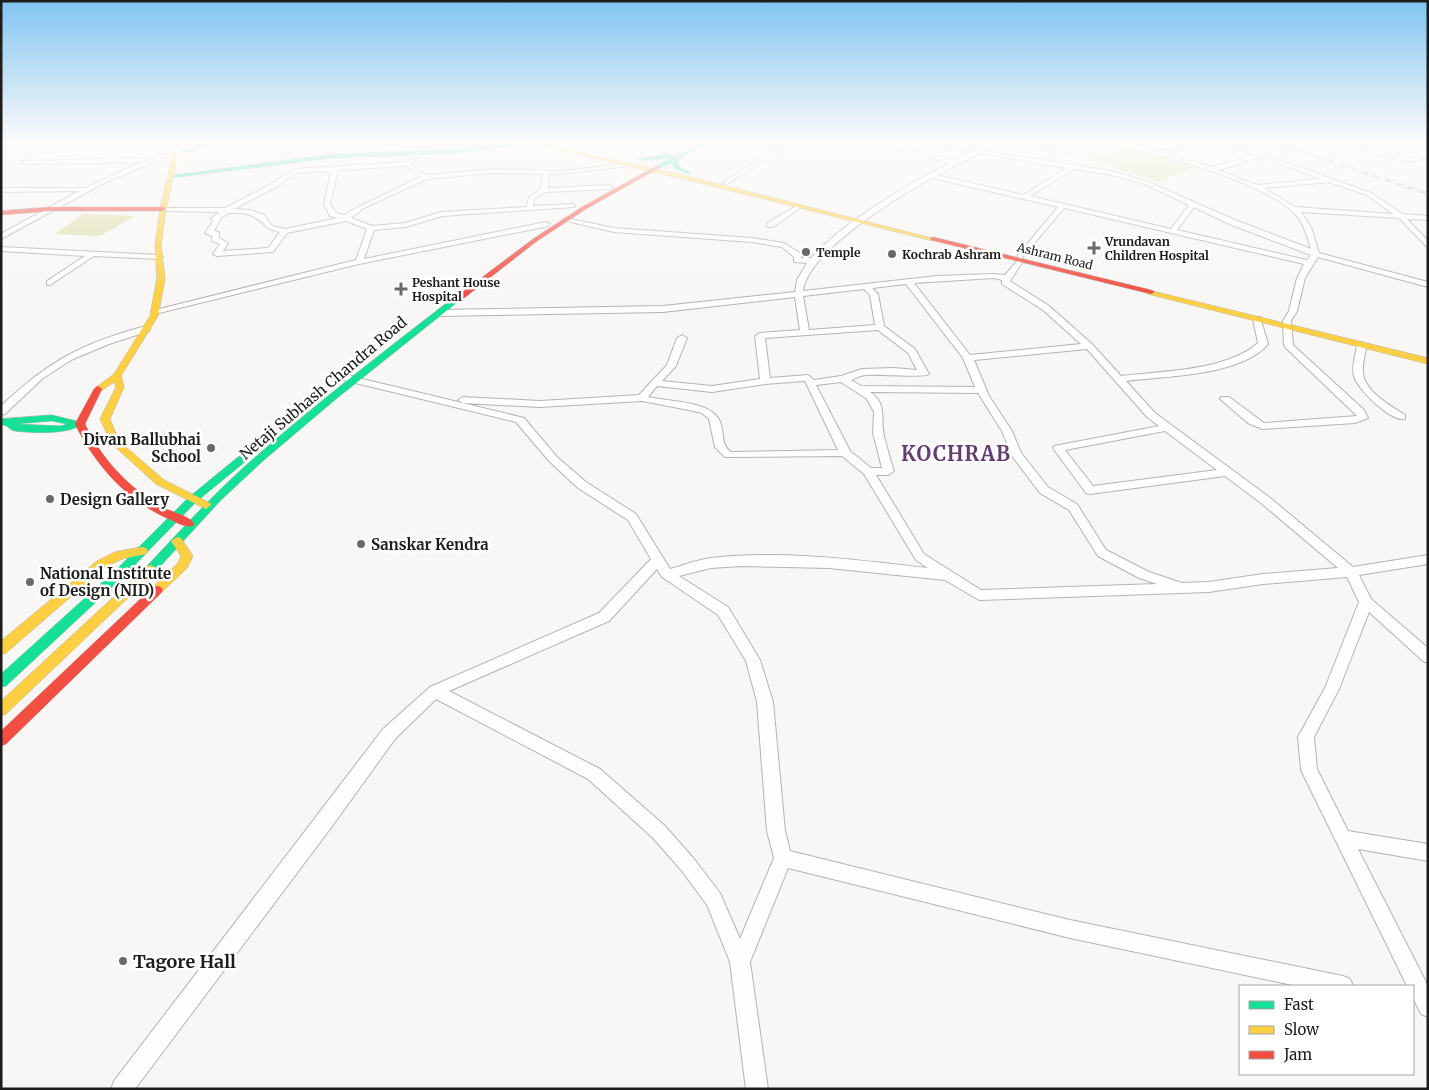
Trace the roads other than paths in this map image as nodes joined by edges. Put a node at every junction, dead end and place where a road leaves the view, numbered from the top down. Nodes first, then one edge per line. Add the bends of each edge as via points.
1 (77, 194) edge
2 (166, 194) edge
3 (257, 194) edge
4 (329, 194) edge
5 (389, 194) edge
6 (538, 194) edge
7 (596, 194) edge
8 (607, 194) edge
9 (755, 194) edge
10 (769, 194) edge
11 (900, 194) edge
12 (1010, 194) edge
13 (1029, 194) edge
14 (1170, 194) edge
15 (1267, 194) edge
16 (1366, 194) edge
17 (1024, 197) junction
18 (1193, 204) junction
19 (572, 206) junction
20 (800, 206) junction
21 (1062, 206) junction
22 (50, 209) junction
23 (163, 209) junction
24 (529, 209) junction
25 (224, 210) junction
26 (1293, 210) junction
27 (1, 213) edge
28 (1404, 218) junction
29 (1428, 218) edge
30 (344, 219) junction
31 (862, 219) junction
32 (566, 220) junction
33 (546, 224) junction
34 (770, 224) dead end
35 (371, 228) junction
36 (1173, 231) junction
37 (285, 232) junction
38 (1, 237) edge
39 (1428, 246) edge
40 (1, 249) edge
41 (92, 254) junction
42 (1316, 254) junction
43 (159, 257) junction
44 (1020, 259) junction
45 (814, 261) junction
46 (359, 262) junction
47 (1309, 262) junction
48 (1007, 278) junction
49 (908, 282) junction
50 (50, 283) dead end
51 (1428, 285) edge
52 (866, 286) junction
53 (799, 295) junction
54 (155, 311) junction
55 (439, 313) junction
56 (1257, 319) junction
57 (1287, 323) junction
58 (880, 327) junction
59 (146, 328) junction
60 (804, 332) junction
61 (682, 338) dead end
62 (1362, 345) junction
63 (1088, 346) junction
64 (1428, 355) edge
65 (968, 358) junction
66 (1428, 361) edge
67 (117, 376) junction
68 (347, 378) junction
69 (1118, 378) junction
70 (842, 379) junction
71 (765, 381) junction
72 (654, 383) junction
73 (809, 383) junction
74 (856, 389) junction
75 (982, 390) junction
76 (642, 398) junction
77 (441, 400) junction
78 (1225, 400) dead end
79 (1, 412) edge
80 (1401, 417) dead end
81 (104, 419) junction
82 (5, 424) edge
83 (79, 424) junction
84 (1168, 428) junction
85 (845, 453) junction
86 (868, 472) junction
87 (1227, 472) junction
88 (192, 500) junction
89 (209, 506) junction
90 (174, 518) junction
91 (193, 524) junction
92 (177, 541) junction
93 (142, 551) junction
94 (1428, 559) edge
95 (658, 560) junction
96 (1351, 572) junction
97 (667, 574) junction
98 (948, 575) junction
99 (1186, 588) junction
100 (1366, 602) junction
101 (1, 649) edge
102 (1428, 657) edge
103 (1, 682) edge
104 (435, 692) junction
105 (1, 710) edge
106 (1, 740) edge
107 (1343, 838) junction
108 (1428, 853) edge
109 (783, 858) junction
110 (740, 962) junction
111 (1338, 985) edge
112 (1413, 985) edge
113 (1414, 987) edge
114 (1422, 1004) edge
115 (122, 1089) edge
116 (757, 1089) edge

1 - 22 street
2 - 23 main road
3 - 25 street
4 - 30 street via 327,204 334,214
5 - 30 street
6 - 24 street via 531,198
7 - 19 main road, Netaji Subhash Chandra Road
8 - 32 main road, Netaji Subhash Chandra Road
9 - 20 main road, Ashram Road
10 - 31 main road, Ashram Road
11 - 31 street
12 - 17 street
13 - 17 street
14 - 18 street
15 - 26 street
16 - 28 street via 1384,202
17 - 21 street
18 - 36 street
18 - 42 street
19 - 24 street
19 - 33 main road, Netaji Subhash Chandra Road
20 - 31 main road, Ashram Road
20 - 34 street
21 - 36 street
21 - 44 street
22 - 23 main road
22 - 27 main road
22 - 38 street
23 - 25 street
23 - 43 main road
24 - 35 street via 441,214 406,225
25 - 37 street via 248,211 261,217 270,228
25 - 37 street via 214,219 218,220 208,233 216,234 215,239 224,243 217,254 270,250
26 - 28 street
26 - 42 street via 1310,232
28 - 29 street
28 - 39 street
30 - 35 street
30 - 37 street
31 - 44 main road, Ashram Road
31 - 45 street via 819,253
32 - 45 street via 614,230 784,245 798,256 797,260
32 - 55 main road, Netaji Subhash Chandra Road
33 - 46 street
33 - 68 main road, Netaji Subhash Chandra Road
35 - 46 street
36 - 47 street
40 - 41 street
41 - 43 street
41 - 50 street
42 - 47 street
42 - 51 street
43 - 54 main road via 161,278
44 - 48 street
44 - 56 main road, Ashram Road
44 - 57 main road, Ashram Road
45 - 53 street via 802,280
46 - 54 street
47 - 57 street
48 - 49 street via 994,276
48 - 63 street via 1005,282 1046,308
49 - 52 street
49 - 65 street
52 - 53 street
52 - 58 street via 874,294
53 - 55 street via 663,309
53 - 60 street
54 - 59 main road
55 - 68 main road, Netaji Subhash Chandra Road
56 - 57 main road, Ashram Road
56 - 69 street via 1263,344 1258,350 1229,364
57 - 62 main road, Ashram Road
57 - 64 main road, Ashram Road
57 - 78 street via 1290,346 1363,418 1262,426
58 - 60 street
58 - 70 street via 912,351 924,374 862,372
59 - 67 main road
59 - 79 street via 98,344 64,360 43,373
60 - 71 street via 760,336
61 - 72 street via 671,366
62 - 66 main road, Ashram Road
62 - 80 street via 1358,369 1360,380 1382,405
63 - 65 street
63 - 69 street
65 - 75 street
67 - 81 main road via 120,387
67 - 83 main road via 98,390
68 - 77 street
68 - 88 main road, Netaji Subhash Chandra Road
68 - 89 main road, Netaji Subhash Chandra Road
69 - 84 street
70 - 73 street
70 - 74 street
71 - 72 street via 712,389
71 - 73 street via 808,378
72 - 76 street
73 - 85 street
74 - 75 street
74 - 86 street via 871,398 879,412 878,433 888,470
75 - 99 street via 1007,431 1016,454 1044,490 1073,507 1102,553 1144,575
76 - 77 street via 540,404
76 - 85 street via 700,409 711,415 717,428 718,444 722,452 729,455
77 - 95 street via 520,420 582,485 632,517
81 - 83 main road
81 - 88 main road via 115,442 160,482
82 - 83 main road via 26,419 70,420
83 - 90 main road via 93,449 121,479 150,506
84 - 87 street
84 - 87 street via 1058,448 1090,490
85 - 86 street
86 - 98 street via 920,556
87 - 96 street via 1266,500
88 - 89 main road
88 - 90 main road, Netaji Subhash Chandra Road
89 - 91 main road, Netaji Subhash Chandra Road
90 - 91 main road
90 - 93 main road, Netaji Subhash Chandra Road
91 - 92 main road, Netaji Subhash Chandra Road
92 - 105 main road, Netaji Subhash Chandra Road via 138,583
92 - 106 main road via 187,556 183,565
93 - 101 main road via 119,555 101,564
93 - 103 main road, Netaji Subhash Chandra Road
94 - 96 street
95 - 97 street
95 - 104 street via 604,618
96 - 99 street
96 - 100 street
97 - 98 street via 709,563 777,561 828,562
97 - 109 street via 723,611 753,660 765,702 775,823
98 - 99 street via 979,595
100 - 102 street
100 - 107 street via 1332,689 1306,737 1309,770
104 - 110 street via 594,774 630,805 659,832 714,899
104 - 115 street via 389,734
107 - 108 street
107 - 112 street
109 - 110 street
109 - 111 street via 1070,929
110 - 116 street
113 - 114 street

